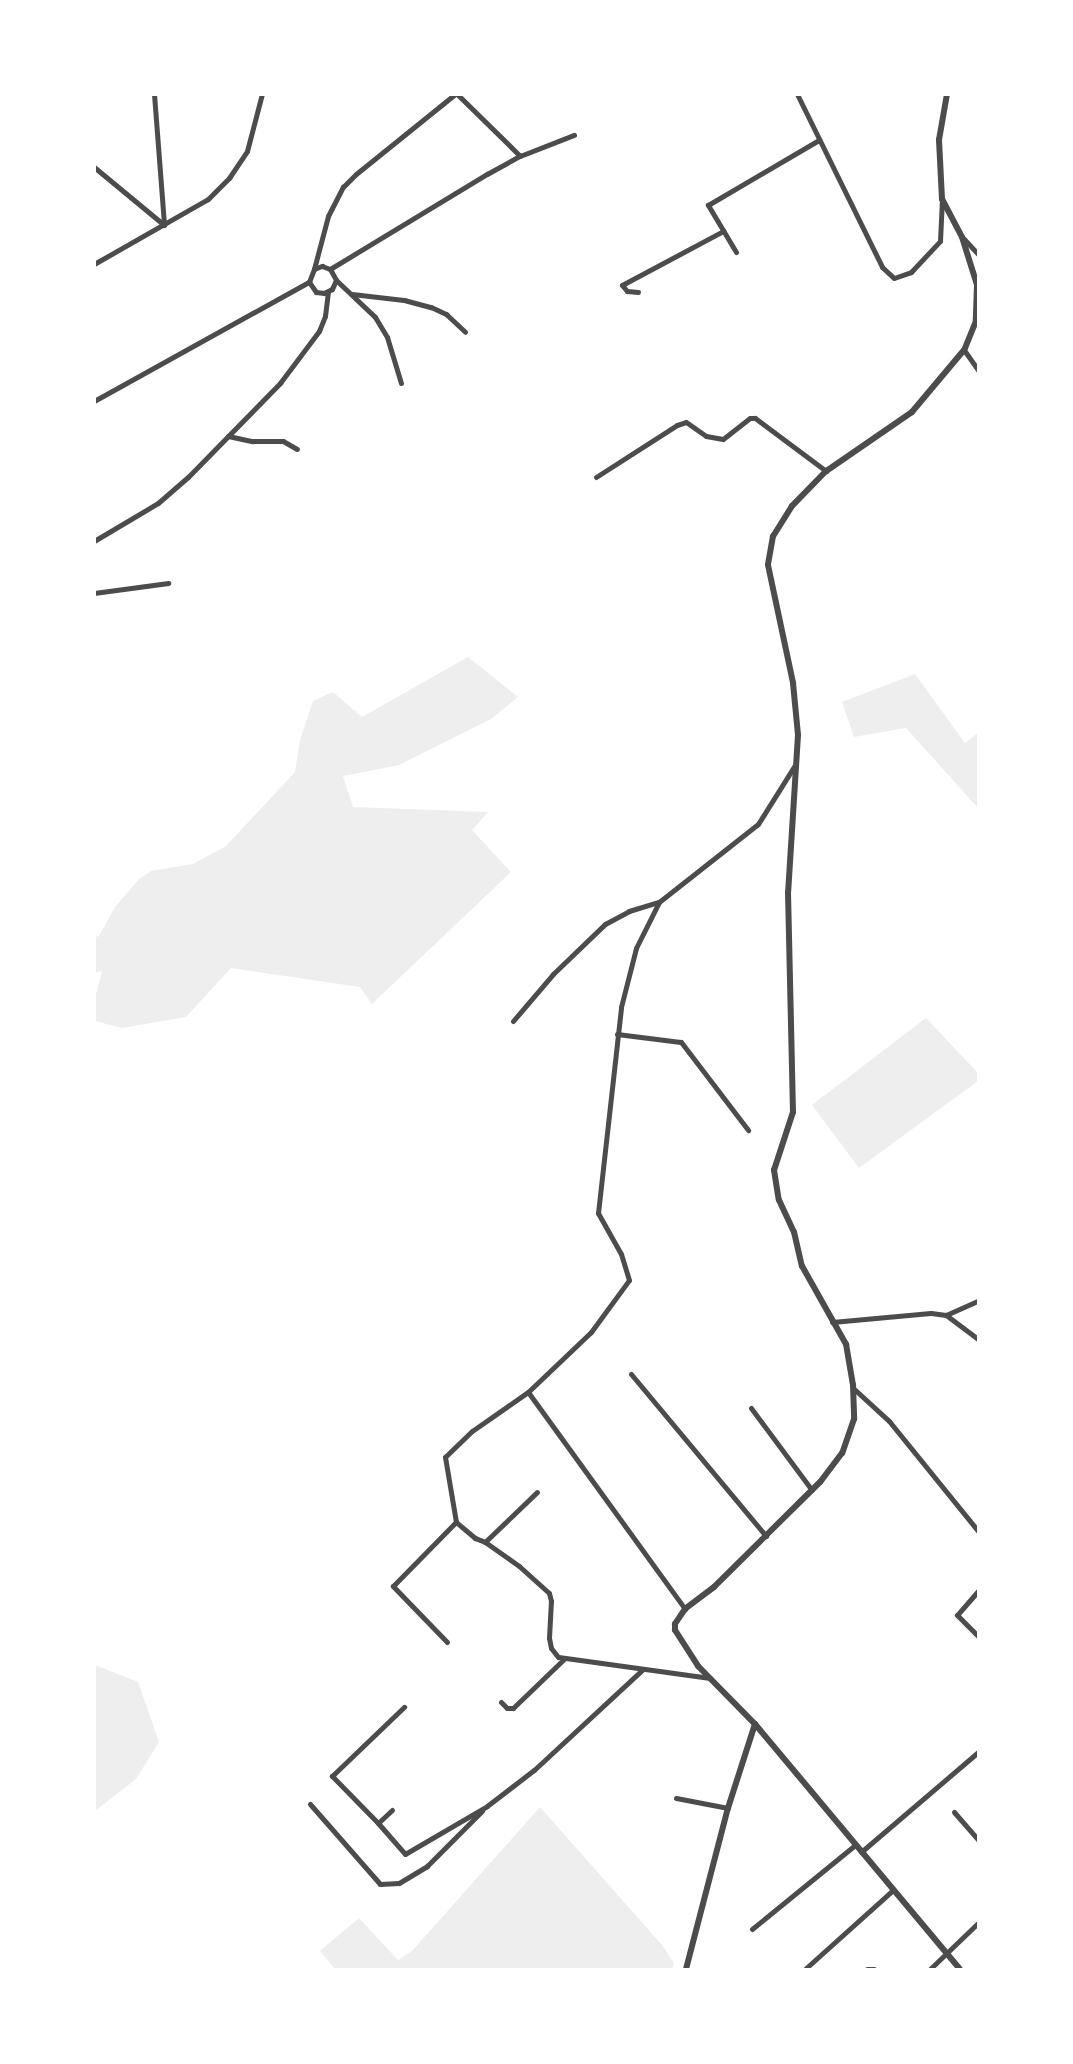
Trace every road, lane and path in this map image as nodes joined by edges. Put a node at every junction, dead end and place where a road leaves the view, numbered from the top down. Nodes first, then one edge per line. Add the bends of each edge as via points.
1 (154, 94) edge
2 (261, 94) edge
3 (456, 94) edge
4 (797, 94) edge
5 (947, 94) edge
6 (574, 135) dead end
7 (820, 141) junction
8 (520, 156) junction
9 (94, 167) edge
10 (942, 199) junction
11 (164, 225) junction
12 (723, 231) junction
13 (962, 237) junction
14 (736, 252) dead end
15 (978, 254) edge
16 (94, 264) edge
17 (314, 269) junction
18 (330, 269) junction
19 (336, 280) junction
20 (309, 282) junction
21 (328, 292) junction
22 (638, 292) dead end
23 (350, 294) junction
24 (465, 331) dead end
25 (964, 350) junction
26 (978, 369) edge
27 (401, 383) dead end
28 (94, 401) edge
29 (228, 436) junction
30 (297, 449) dead end
31 (826, 471) junction
32 (596, 477) dead end
33 (94, 541) edge
34 (168, 583) dead end
35 (94, 593) edge
36 (797, 763) junction
37 (659, 902) junction
38 (513, 1021) dead end
39 (617, 1034) junction
40 (748, 1130) dead end
41 (978, 1301) edge
42 (946, 1315) junction
43 (832, 1322) junction
44 (978, 1339) edge
45 (631, 1374) dead end
46 (853, 1388) junction
47 (528, 1391) junction
48 (751, 1408) dead end
49 (812, 1490) junction
50 (537, 1492) dead end
51 (456, 1522) junction
52 (978, 1531) edge
53 (765, 1536) junction
54 (485, 1542) junction
55 (978, 1591) edge
56 (685, 1609) junction
57 (978, 1636) edge
58 (447, 1642) dead end
59 (564, 1659) junction
60 (642, 1670) junction
61 (710, 1678) junction
62 (501, 1702) dead end
63 (404, 1707) dead end
64 (755, 1724) junction
65 (978, 1752) edge
66 (676, 1798) dead end
67 (310, 1804) dead end
68 (486, 1806) junction
69 (728, 1808) junction
70 (392, 1810) dead end
71 (954, 1812) dead end
72 (378, 1823) junction
73 (978, 1840) edge
74 (855, 1845) junction
75 (861, 1852) junction
76 (893, 1890) junction
77 (978, 1923) edge
78 (751, 1929) dead end
79 (947, 1955) junction
80 (686, 1969) edge
81 (805, 1969) edge
82 (867, 1969) edge
83 (874, 1969) edge
84 (930, 1969) edge
85 (960, 1969) edge

1 - 11 street
2 - 11 street via 247,151 229,178 208,199
3 - 8 street
3 - 17 street via 343,187 328,216
4 - 7 street
5 - 10 street via 939,140
6 - 8 street
7 - 10 street via 882,267 894,278 911,272 940,240
7 - 12 street via 708,205
8 - 18 street
9 - 11 street
10 - 13 street
11 - 16 street
12 - 14 street
12 - 22 street via 622,285
13 - 15 street
13 - 25 street via 977,285 978,305
17 - 18 street
17 - 20 street
18 - 19 street
19 - 21 street
19 - 23 street
20 - 21 street via 316,292
20 - 28 street
21 - 29 street via 325,316 307,350
23 - 24 street via 430,307
23 - 27 street via 383,328
25 - 26 street
25 - 31 street via 912,412
29 - 30 street via 283,442
29 - 33 street via 158,503
31 - 32 street via 750,418 723,439 706,436 686,422 677,425
31 - 36 street via 781,520 769,548 768,565 793,683
34 - 35 street
36 - 37 street via 758,824
36 - 43 street via 788,892 793,1112 774,1170 779,1200 794,1232 802,1266
37 - 38 street via 605,924
37 - 39 street via 636,948
39 - 40 street via 681,1042
39 - 47 street via 598,1213 621,1254 629,1280 591,1332
41 - 42 street
42 - 43 street via 931,1312
42 - 44 street
43 - 46 street via 846,1344
45 - 53 street
46 - 49 street via 854,1419 842,1453
46 - 52 street via 889,1422
47 - 51 street via 472,1431 445,1457
47 - 56 street
48 - 49 street
49 - 53 street
50 - 54 street
51 - 54 street
51 - 58 street via 393,1586
53 - 56 street
54 - 59 street via 549,1592 551,1648
55 - 57 street via 957,1615
56 - 61 street via 675,1630
59 - 60 street
59 - 62 street via 513,1708
60 - 61 street
60 - 68 street via 534,1770
61 - 64 street
63 - 72 street via 332,1776
64 - 69 street
64 - 74 street
65 - 75 street
66 - 69 street
67 - 68 street via 380,1884 399,1883 427,1866
68 - 72 street via 405,1854
69 - 80 street
70 - 72 street
71 - 73 street
74 - 75 street
74 - 78 street
75 - 76 street
76 - 79 street
76 - 81 street
77 - 79 street
79 - 84 street
79 - 85 street
82 - 83 street

